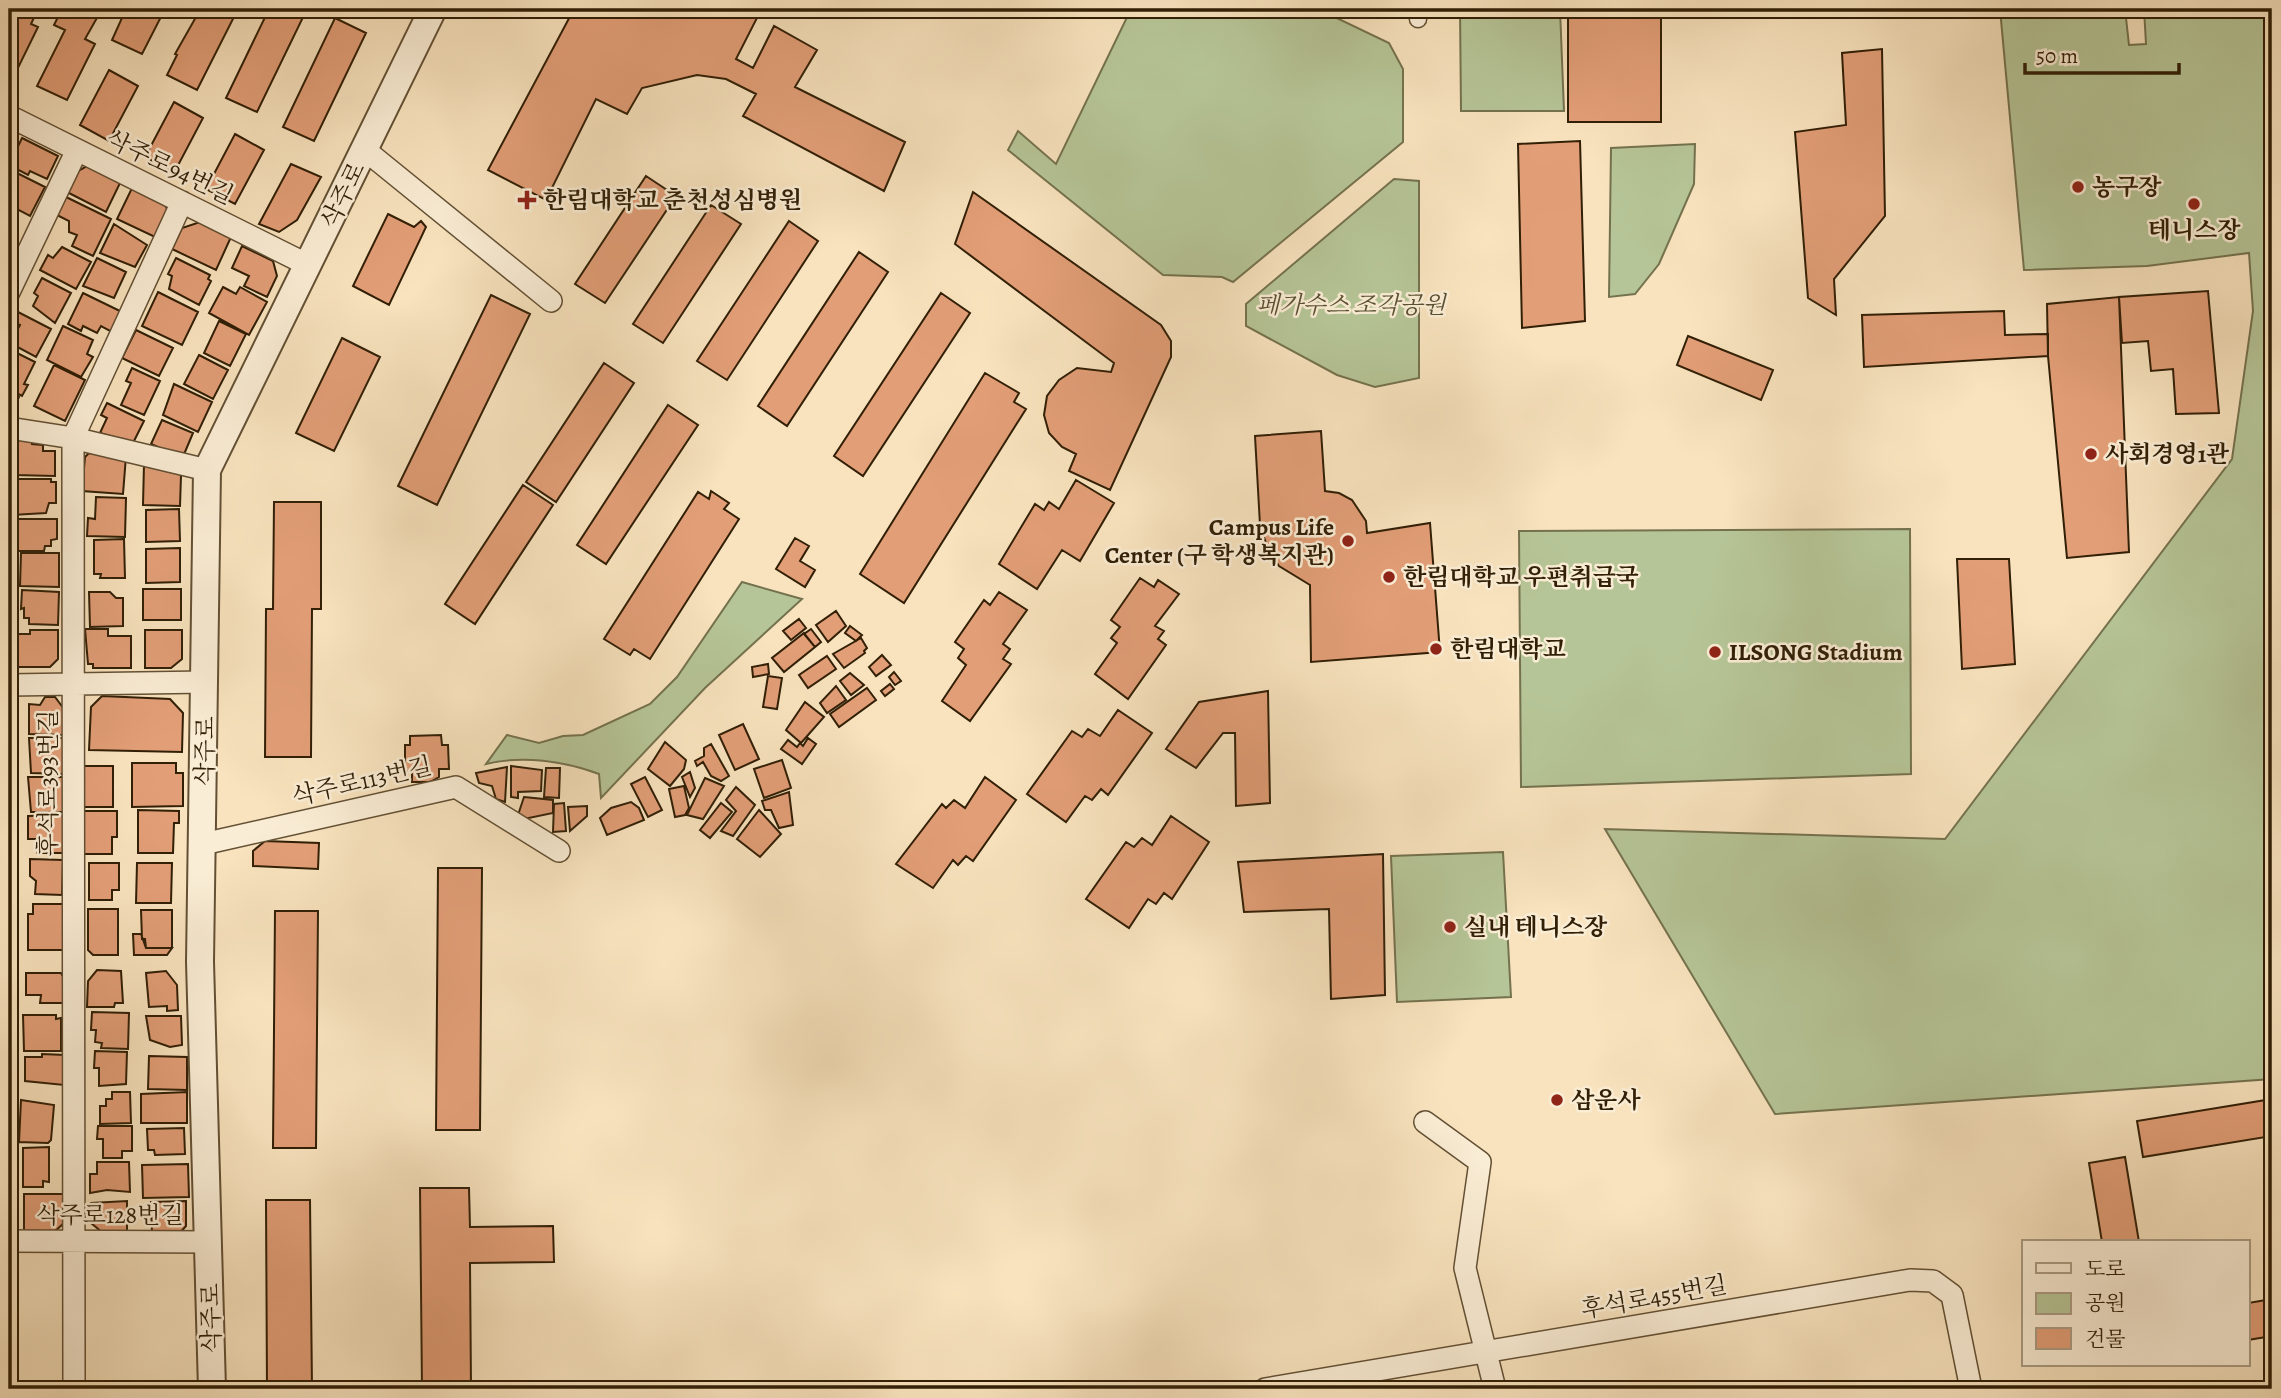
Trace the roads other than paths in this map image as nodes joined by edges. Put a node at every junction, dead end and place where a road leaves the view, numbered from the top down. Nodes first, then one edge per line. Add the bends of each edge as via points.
1 (433, 9) edge
2 (9, 116) edge
3 (77, 150) junction
4 (365, 150) junction
5 (182, 202) junction
6 (308, 265) junction
7 (9, 292) edge
8 (551, 301) dead end
9 (9, 428) edge
10 (73, 438) junction
11 (207, 470) junction
12 (206, 682) junction
13 (9, 685) edge
14 (75, 685) junction
15 (203, 844) junction
16 (559, 850) dead end
17 (1425, 1122) dead end
18 (9, 1241) edge
19 (72, 1241) junction
20 (210, 1242) junction
21 (1483, 1352) junction
22 (74, 1389) edge
23 (212, 1389) edge
24 (1265, 1389) edge
25 (1495, 1389) edge
26 (1971, 1389) edge

1 - 4 street, 삭주로
2 - 3 street, 삭주로94번길
3 - 5 street, 삭주로94번길
3 - 7 street
4 - 6 street, 삭주로
4 - 8 street, 삭주로
5 - 6 street, 삭주로94번길
5 - 10 street, 후석로393번길
6 - 11 street, 삭주로
9 - 10 street
10 - 11 street
10 - 14 street, 후석로393번길
11 - 12 street, 삭주로
12 - 14 street
12 - 15 street, 삭주로
13 - 14 street
14 - 19 street, 후석로393번길
15 - 16 street, 삭주로113번길 via 456,787
15 - 20 street, 삭주로 via 200,962
17 - 21 street via 1480,1162 1465,1268
18 - 19 street, 삭주로128번길
19 - 20 street, 삭주로128번길
19 - 22 street, 후석로393번길
20 - 23 street, 삭주로
21 - 24 street, 후석로455번길
21 - 25 street
21 - 26 street, 후석로455번길 via 1910,1280 1933,1281 1952,1295

